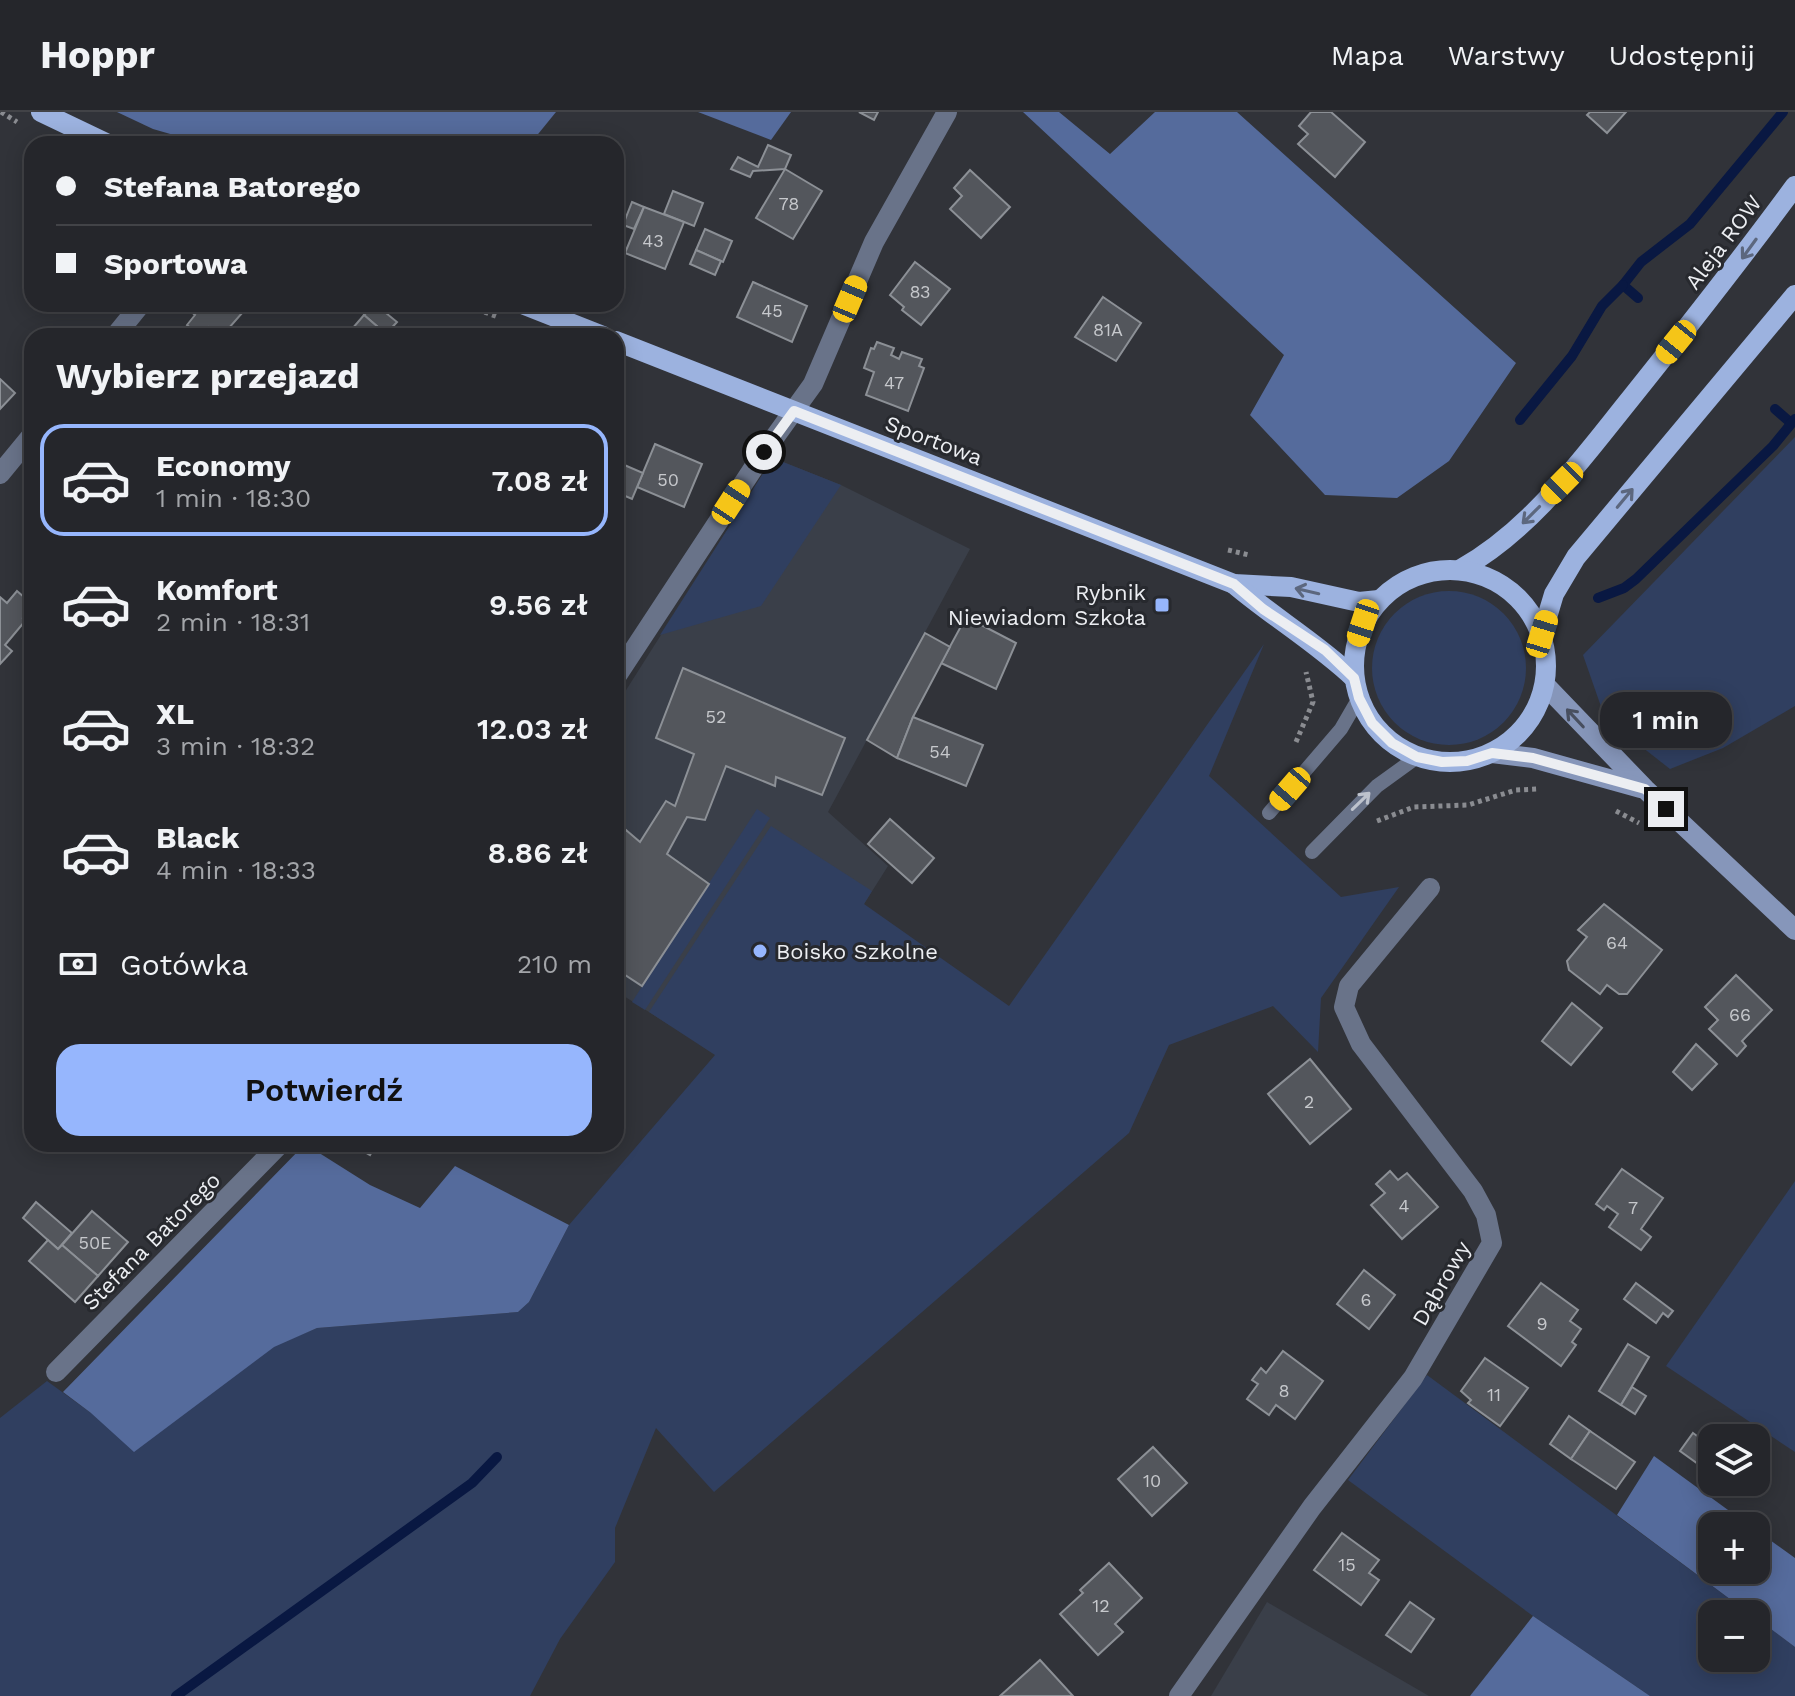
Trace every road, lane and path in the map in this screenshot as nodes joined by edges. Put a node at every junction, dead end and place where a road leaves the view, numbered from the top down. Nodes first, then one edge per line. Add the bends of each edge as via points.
1 (41, 112) edge
2 (947, 112) edge
3 (91, 136) edge
4 (1795, 186) edge
5 (1795, 295) edge
6 (134, 312) edge
7 (542, 312) edge
8 (122, 328) edge
9 (583, 328) edge
10 (624, 344) edge
11 (794, 411) junction
12 (24, 445) edge
13 (0, 474) edge
14 (1461, 569) junction
15 (1234, 584) junction
16 (1379, 600) junction
17 (1542, 634) junction
18 (1303, 660) dead end
19 (624, 665) edge
20 (1545, 685) junction
21 (1356, 688) junction
22 (1492, 753) junction
23 (1417, 757) junction
24 (1311, 765) junction
25 (1545, 789) dead end
26 (1645, 789) junction
27 (1354, 808) junction
28 (1269, 813) dead end
29 (1312, 852) dead end
30 (1430, 888) dead end
31 (1795, 930) edge
32 (272, 1152) edge
33 (56, 1372) dead end
34 (1179, 1696) edge

1 - 3 main road
2 - 11 street via 874,242 813,384
4 -> 14 main road, Aleja ROW via 1562,483 1488,554
17 -> 5 main road via 1554,594 1576,557
6 - 8 street
7 - 9 main road
10 - 11 main road, Sportowa
11 - 15 main road, Sportowa
11 - 19 street
12 - 13 street
14 - 16 main road via 1416,575
14 - 17 main road via 1488,576 1511,590 1530,610
16 -> 15 main road, Sportowa via 1359,602 1291,587
15 - 21 main road, Sportowa via 1325,650
16 - 21 main road via 1363,623 1354,650
17 - 20 main road
18 - 24 path via 1313,702 1294,748
20 - 22 main road via 1535,713 1517,736
26 -> 20 street
21 - 23 main road via 1372,723
21 - 24 lane via 1341,729
22 - 23 main road via 1467,761
22 - 26 street via 1533,758
27 -> 23 lane
24 - 28 lane
25 - 27 path via 1516,790 1468,805 1414,807 1369,824
26 - 31 street
27 - 29 lane
30 - 34 street, Dąbrowy via 1349,986 1344,1007 1361,1044 1473,1191 1492,1243 1413,1378 1312,1507
32 - 33 street, Stefana Batorego

